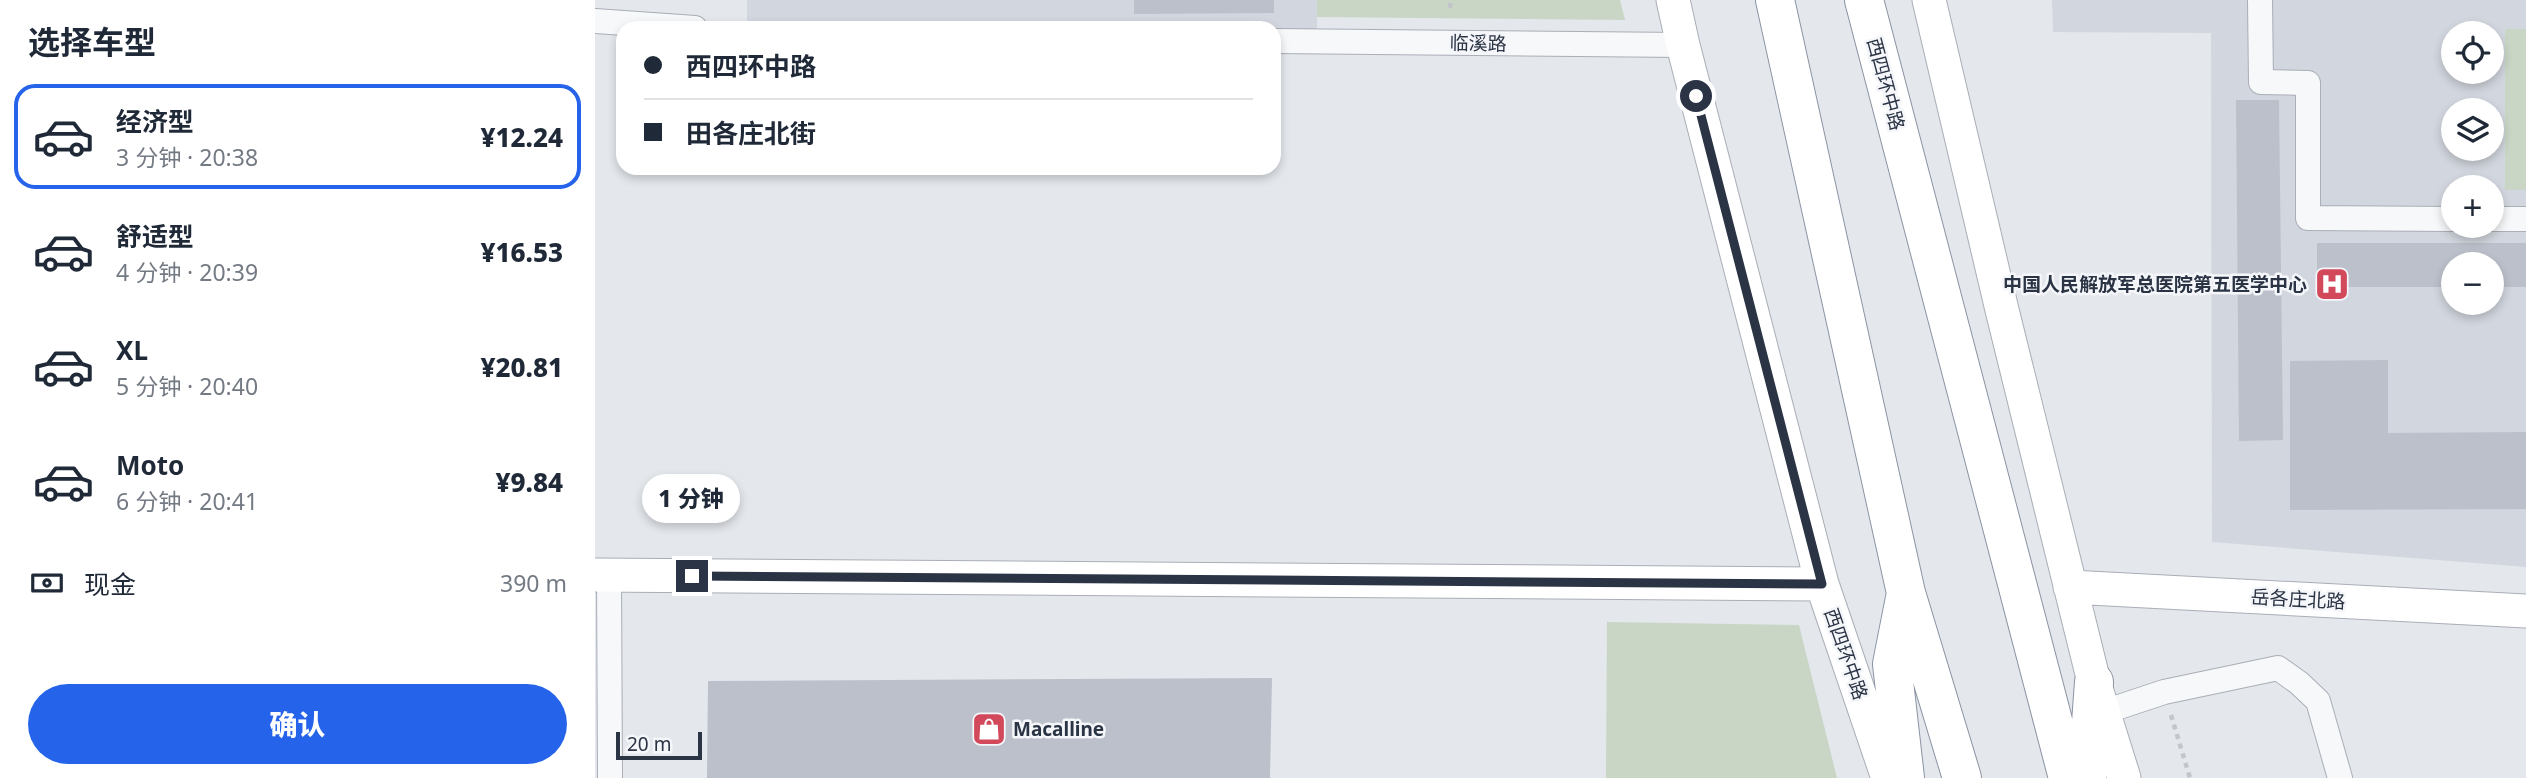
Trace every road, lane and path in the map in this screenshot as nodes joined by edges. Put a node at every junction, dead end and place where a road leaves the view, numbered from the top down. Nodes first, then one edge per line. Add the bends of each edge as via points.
1 (1451, 0) edge
2 (1673, 0) edge
3 (1776, 0) edge
4 (1864, 0) edge
5 (1929, 0) edge
6 (2259, 0) edge
7 (1450, 9) dead end
8 (595, 21) edge
9 (616, 22) edge
10 (1281, 41) edge
11 (1683, 45) junction
12 (2441, 219) edge
13 (2504, 219) edge
14 (2526, 219) edge
15 (602, 575) edge
16 (1822, 584) junction
17 (2070, 587) junction
18 (1906, 593) junction
19 (2526, 611) edge
20 (2164, 692) junction
21 (2099, 697) junction
22 (610, 778) edge
23 (1888, 778) edge
24 (1905, 778) edge
25 (1962, 778) edge
26 (2068, 778) edge
27 (2087, 778) edge
28 (2124, 778) edge
29 (2190, 778) edge
30 (2340, 778) edge

1 - 7 path
2 - 11 street, 西四环中路
3 - 18 highway
4 - 26 highway, 西四环中路
5 - 17 street
6 - 12 street via 2261,82 2308,83 2308,218
8 - 9 street
10 - 11 street, 临溪路
11 - 16 street, 西四环中路
13 - 14 street
15 - 16 street
15 - 22 street
16 - 23 street, 西四环中路
17 - 19 street, 岳各庄北路
17 - 21 street
18 - 24 highway via 1892,664
18 - 25 highway
20 - 21 street
20 - 29 path
20 - 30 street via 2278,668 2318,701
21 - 27 highway
21 - 28 street

